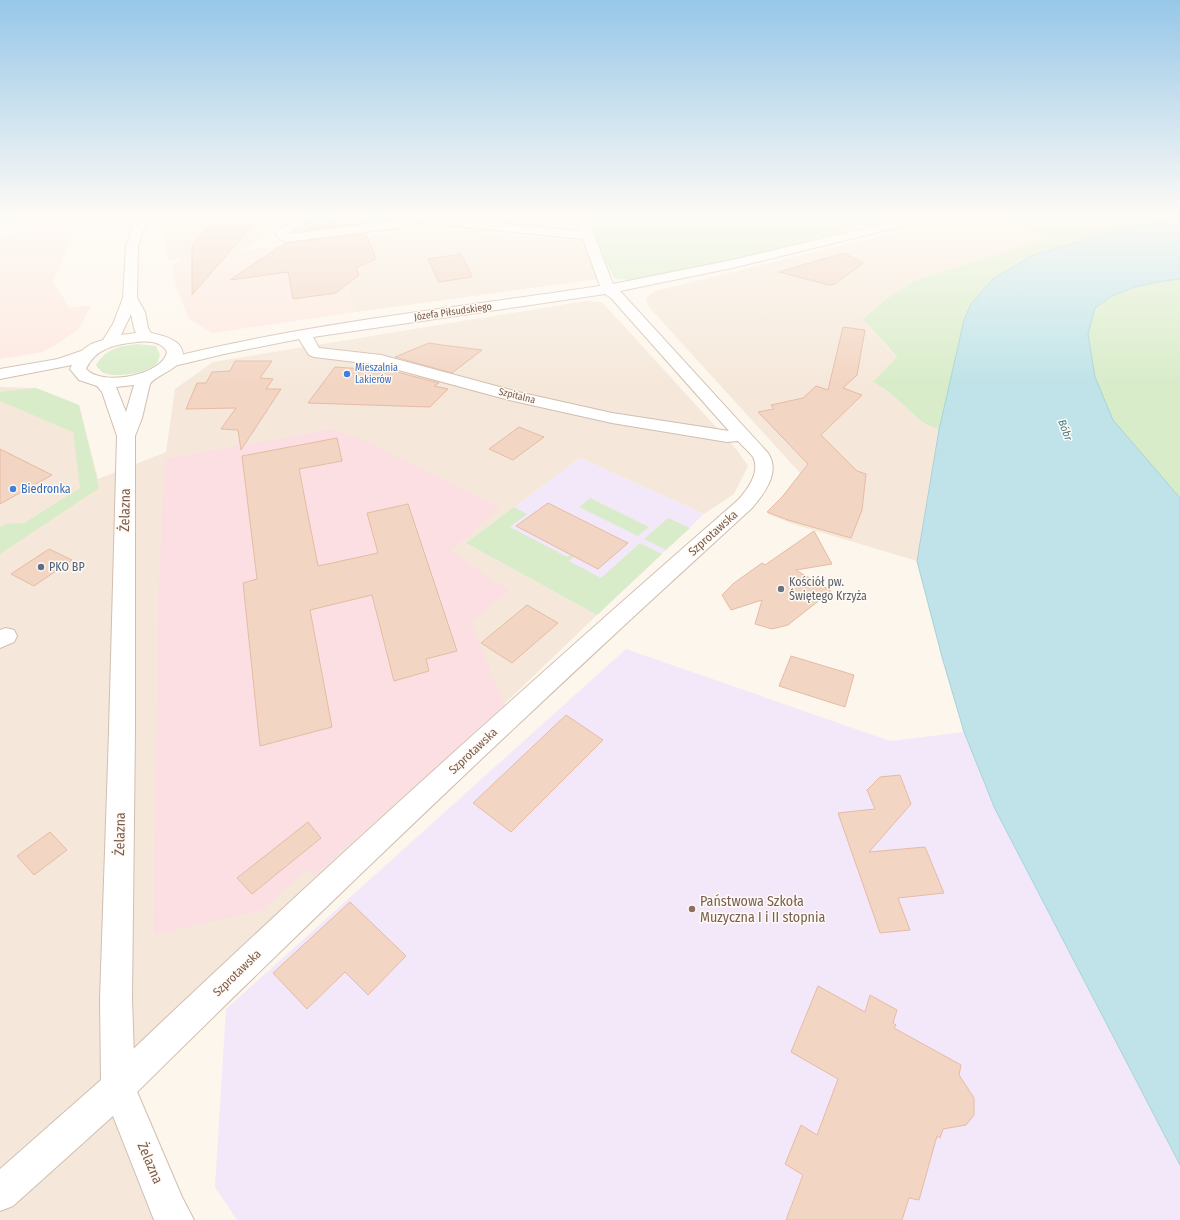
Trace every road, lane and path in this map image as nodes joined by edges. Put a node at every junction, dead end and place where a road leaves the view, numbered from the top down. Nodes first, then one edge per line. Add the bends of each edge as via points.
1 (131, 271) edge
2 (601, 271) edge
3 (701, 271) edge
4 (608, 289) junction
5 (130, 298) junction
6 (305, 334) junction
7 (146, 337) junction
8 (273, 339) junction
9 (109, 343) junction
10 (172, 345) junction
11 (86, 355) junction
12 (170, 362) junction
13 (0, 374) edge
14 (81, 375) junction
15 (147, 376) junction
16 (0, 381) edge
17 (102, 382) junction
18 (741, 435) junction
19 (126, 436) junction
20 (118, 1088) junction
21 (0, 1192) edge
22 (175, 1220) edge

1 - 5 street
2 - 4 street
3 - 4 street, Józefa Piłsudskiego
4 - 6 street, Józefa Piłsudskiego
4 - 18 street, Szprotawska
5 - 7 street via 138,312 141,328
5 - 9 street
6 - 8 street, Józefa Piłsudskiego
6 - 18 street, Szpitalna via 314,352 381,360 515,396 612,418 727,437
7 - 9 street
7 - 10 street via 157,338
8 - 10 street via 251,338
8 - 12 street
9 - 11 street
10 - 12 street via 175,350
11 - 13 street via 61,363
11 - 14 street via 78,369
12 - 15 street
14 - 16 street via 38,376
14 - 17 street via 89,380
15 - 17 street via 127,381
15 - 19 street via 142,384
17 - 19 street via 110,391
18 - 20 street, Szprotawska via 762,457 764,470 757,490 745,504 587,645 232,976
19 - 20 street, Żelazna via 116,999
20 - 21 street, Szprotawska
20 - 22 street, Żelazna

